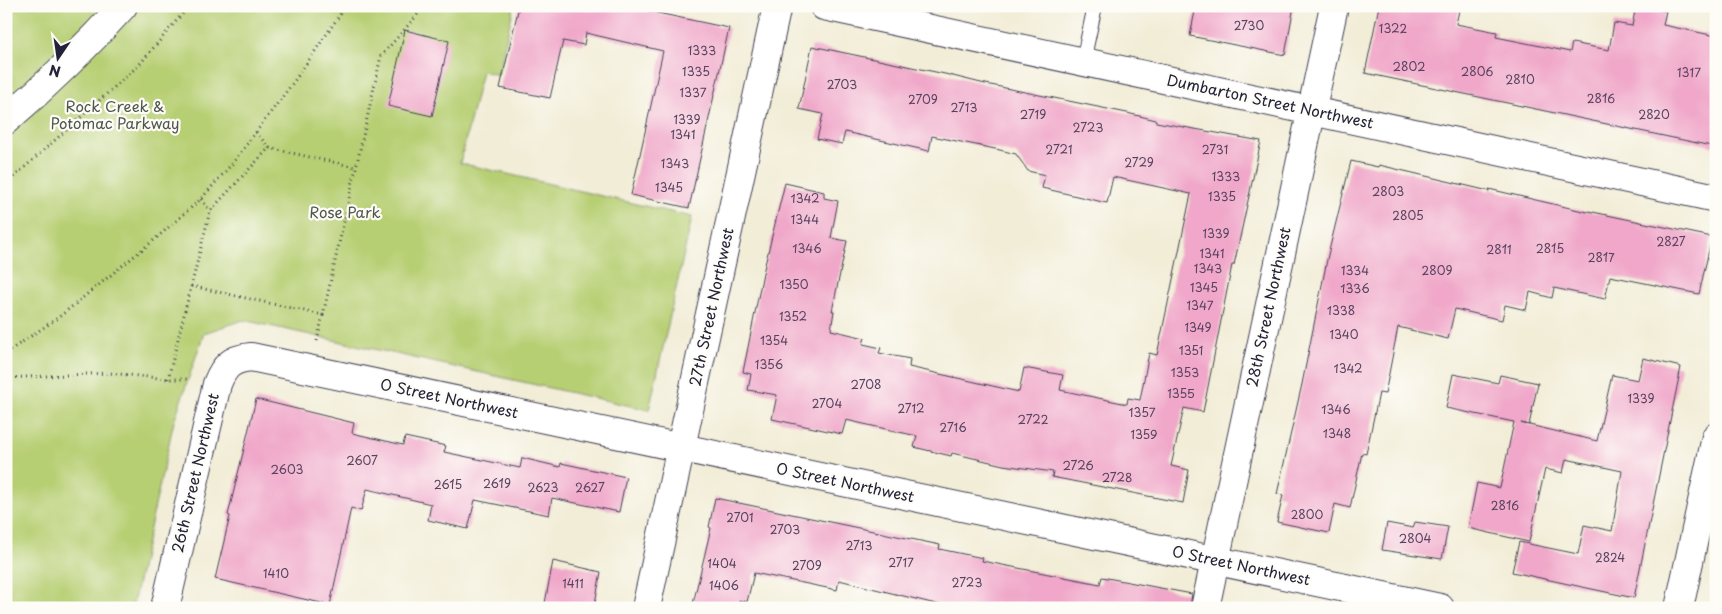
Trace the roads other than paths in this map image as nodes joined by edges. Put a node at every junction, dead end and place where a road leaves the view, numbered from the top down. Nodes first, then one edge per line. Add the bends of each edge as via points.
1 (123, 6) edge
2 (777, 6) edge
3 (824, 6) edge
4 (1094, 6) edge
5 (1334, 6) edge
6 (1082, 61) junction
7 (1311, 110) junction
8 (6, 120) edge
9 (1716, 198) edge
10 (251, 357) joint
11 (1716, 437) edge
12 (682, 448) junction
13 (1215, 561) junction
14 (165, 608) edge
15 (646, 608) edge
16 (1205, 608) edge
17 (1440, 608) edge
18 (1679, 608) edge

1 - 8 street via 47,85
2 - 12 street, 27th Street Northwest
3 - 6 street, Dumbarton Street Northwest
4 - 6 lane
5 - 7 street, 28th Street Northwest
6 - 7 street, Dumbarton Street Northwest
7 - 9 street, Dumbarton Street Northwest
7 - 13 street, 28th Street Northwest
10 - 12 street, O Street Northwest
10 - 14 street, 26th Street Northwest via 230,363 216,384
11 - 18 street
12 - 13 street, O Street Northwest
12 - 15 street, 27th Street Northwest
13 - 16 street, 28th Street Northwest
13 - 17 street, O Street Northwest

